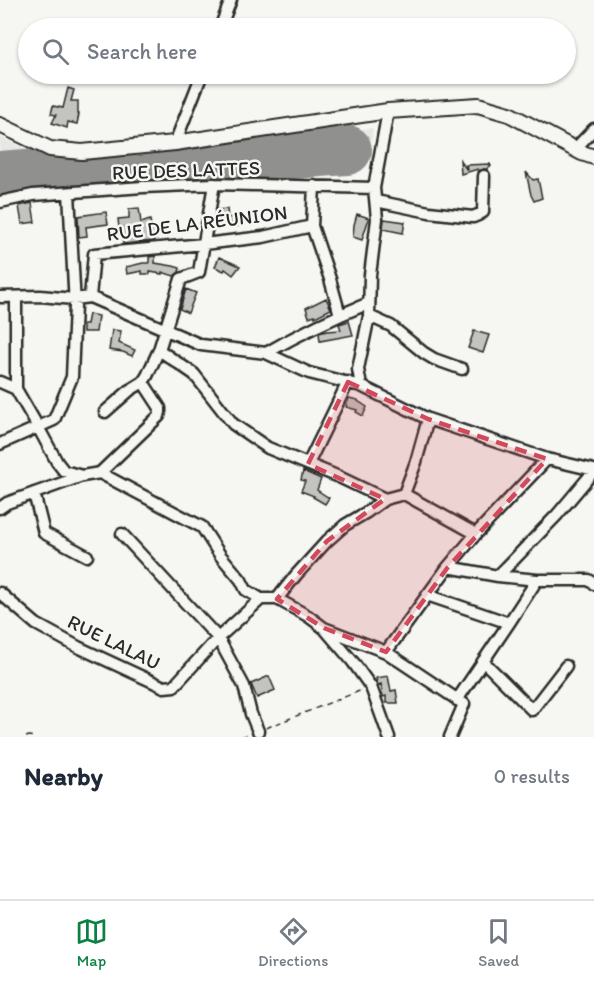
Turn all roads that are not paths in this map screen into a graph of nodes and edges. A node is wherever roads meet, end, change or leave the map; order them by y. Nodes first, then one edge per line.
1 (231, 0) edge
2 (224, 18) edge
3 (198, 84) edge
4 (388, 111) junction
5 (0, 125) edge
6 (594, 129) edge
7 (175, 143) junction
8 (575, 148) junction
9 (594, 157) edge
10 (484, 176) dead end
11 (214, 184) junction
12 (314, 186) junction
13 (374, 188) junction
14 (69, 193) junction
15 (376, 201) junction
16 (0, 202) edge
17 (312, 226) junction
18 (204, 244) junction
19 (0, 297) edge
20 (16, 297) junction
21 (90, 297) junction
22 (74, 299) junction
23 (369, 303) junction
24 (340, 315) junction
25 (369, 316) junction
26 (165, 330) junction
27 (159, 350) junction
28 (266, 353) junction
29 (462, 369) dead end
30 (0, 382) edge
31 (143, 382) junction
32 (348, 382) junction
33 (362, 386) junction
34 (16, 389) junction
35 (105, 412) dead end
36 (428, 419) junction
37 (38, 427) junction
38 (0, 444) edge
39 (547, 459) junction
40 (308, 464) junction
41 (594, 471) edge
42 (100, 473) junction
43 (82, 476) junction
44 (34, 493) junction
45 (404, 494) junction
46 (385, 499) junction
47 (0, 508) edge
48 (122, 534) dead end
49 (476, 534) junction
50 (87, 556) dead end
51 (448, 567) junction
52 (498, 576) junction
53 (592, 578) edge
54 (537, 580) junction
55 (0, 592) edge
56 (427, 595) junction
57 (261, 599) junction
58 (277, 599) junction
59 (509, 623) junction
60 (324, 628) junction
61 (218, 638) junction
62 (386, 652) junction
63 (483, 661) junction
64 (566, 666) dead end
65 (456, 700) junction
66 (258, 731) road end
67 (389, 737) edge
68 (450, 737) edge

1 - 2 street
3 - 7 street
4 - 7 main road
4 - 8 main road
4 - 13 street
5 - 7 main road
6 - 8 street
8 - 9 main road
10 - 15 street
11 - 12 street, RUE DES LATTES
11 - 14 street, RUE DES LATTES
11 - 18 street
12 - 13 street, RUE DES LATTES
12 - 17 street
13 - 15 street
14 - 16 street, RUE DES LATTES
14 - 22 street
15 - 23 street
17 - 18 street, RUE DE LA RÉUNION
17 - 24 street
18 - 21 street, RUE DE LA RÉUNION
18 - 26 street
19 - 20 street
20 - 22 street
20 - 34 street
21 - 22 street
21 - 26 street
22 - 37 street
23 - 24 street
23 - 25 street
24 - 28 street
25 - 29 street
25 - 33 street
26 - 27 street
26 - 28 street
27 - 31 street
27 - 40 street
28 - 32 street
30 - 34 street
31 - 35 street
31 - 42 street
32 - 33 street
32 - 40 street
33 - 36 street
34 - 37 street
36 - 39 street
36 - 45 street
37 - 38 street
37 - 43 street
39 - 41 street
39 - 49 street
40 - 46 street
41 - 52 street
42 - 43 street
42 - 57 street
43 - 44 street
44 - 47 street
44 - 50 street
45 - 46 street
45 - 49 street
46 - 58 street
48 - 61 street
49 - 51 street
51 - 52 street
51 - 56 street
52 - 54 street
53 - 54 street
54 - 59 street
55 - 61 street, RUE LALAU
56 - 59 street
56 - 62 street
57 - 58 street
57 - 61 street, RUE LALAU
58 - 60 street
59 - 63 street
60 - 62 street
60 - 67 street
61 - 66 street
62 - 65 street
63 - 64 street
63 - 65 street
65 - 68 street

